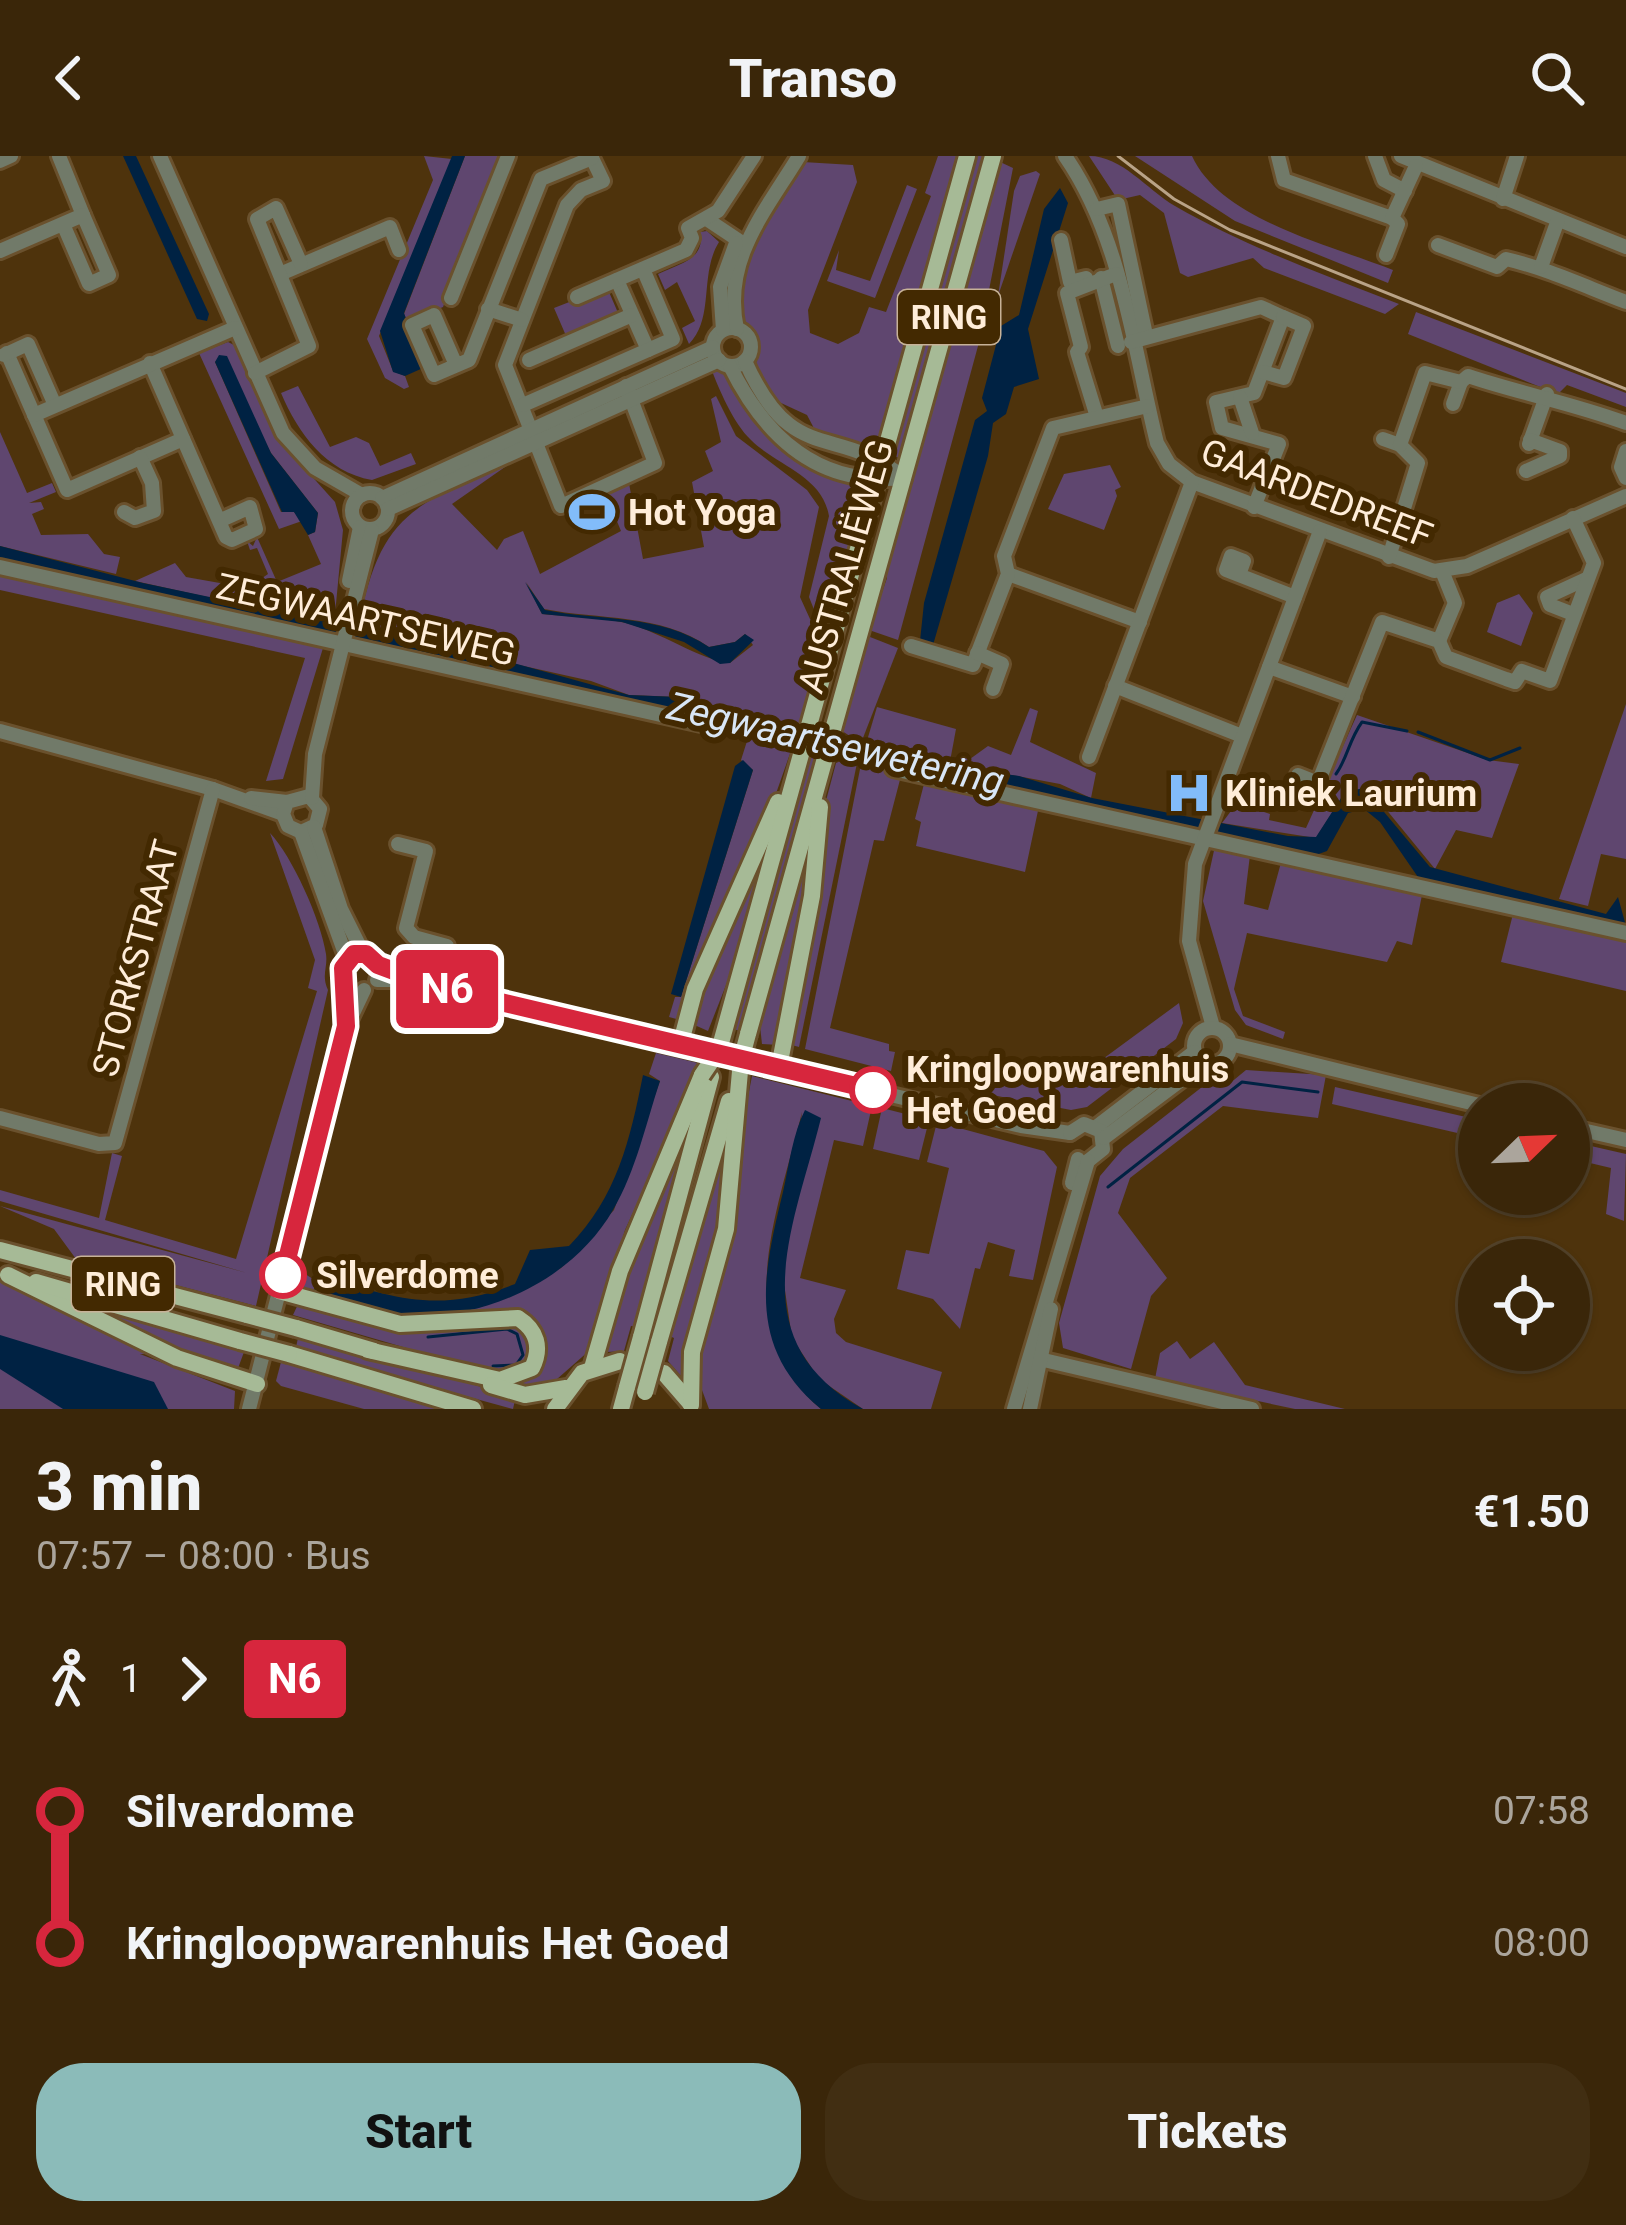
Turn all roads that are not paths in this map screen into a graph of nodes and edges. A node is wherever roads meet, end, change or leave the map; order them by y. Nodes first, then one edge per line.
1 (11, 156) edge
2 (59, 156) edge
3 (160, 156) edge
4 (508, 156) edge
5 (754, 156) edge
6 (799, 156) edge
7 (967, 156) edge
8 (994, 156) edge
9 (1065, 156) edge
10 (1278, 156) edge
11 (1375, 156) edge
12 (1401, 156) edge
13 (1517, 156) edge
14 (592, 157) edge
15 (0, 161) edge
16 (1416, 166) junction
17 (1405, 190) junction
18 (1503, 199) junction
19 (1097, 208) junction
20 (83, 215) junction
21 (1393, 218) junction
22 (708, 220) junction
23 (1558, 220) junction
24 (63, 224) junction
25 (1060, 240) dead end
26 (742, 242) junction
27 (1438, 245) dead end
28 (1626, 247) edge
29 (399, 250) dead end
30 (0, 251) edge
31 (1386, 255) dead end
32 (301, 264) junction
33 (1541, 267) junction
34 (643, 268) junction
35 (280, 274) junction
36 (1104, 277) junction
37 (617, 280) junction
38 (578, 297) dead end
39 (451, 298) dead end
40 (1626, 302) edge
41 (488, 309) junction
42 (632, 315) junction
43 (1282, 317) junction
44 (522, 320) junction
45 (235, 328) junction
46 (730, 330) junction
47 (1146, 335) junction
48 (1124, 344) junction
49 (647, 350) junction
50 (4, 355) edge
51 (727, 358) junction
52 (529, 360) dead end
53 (150, 363) junction
54 (456, 365) dead end
55 (1263, 372) junction
56 (255, 374) junction
57 (1462, 382) junction
58 (628, 392) junction
59 (1547, 394) junction
60 (1240, 397) junction
61 (54, 404) junction
62 (1454, 404) dead end
63 (523, 405) junction
64 (1148, 406) junction
65 (34, 415) junction
66 (1097, 417) junction
67 (1626, 423) edge
68 (1252, 433) junction
69 (532, 434) junction
70 (183, 439) junction
71 (1383, 439) dead end
72 (1400, 445) junction
73 (1626, 451) edge
74 (140, 457) junction
75 (882, 460) junction
76 (1526, 471) dead end
77 (904, 478) junction
78 (1626, 478) edge
79 (877, 481) junction
80 (1192, 482) junction
81 (1626, 496) edge
82 (357, 500) junction
83 (385, 503) junction
84 (1254, 507) junction
85 (124, 512) dead end
86 (1573, 518) junction
87 (219, 520) dead end
88 (366, 528) junction
89 (1320, 531) junction
90 (1389, 556) junction
91 (0, 567) edge
92 (1442, 571) junction
93 (1008, 574) junction
94 (1239, 575) dead end
95 (1586, 579) junction
96 (1295, 597) junction
97 (1573, 614) junction
98 (1140, 622) junction
99 (1439, 641) junction
100 (340, 643) junction
101 (911, 646) dead end
102 (977, 653) junction
103 (1269, 667) junction
104 (1114, 686) junction
105 (993, 689) dead end
106 (1353, 697) junction
107 (719, 728) dead end
108 (0, 731) edge
109 (1242, 736) junction
110 (801, 756) junction
111 (1089, 757) dead end
112 (823, 764) junction
113 (893, 769) dead end
114 (213, 789) junction
115 (1288, 800) dead end
116 (295, 802) junction
117 (307, 830) junction
118 (1205, 835) junction
119 (398, 844) dead end
120 (1626, 933) edge
121 (363, 953) junction
122 (347, 959) junction
123 (378, 973) junction
124 (346, 983) junction
125 (437, 987) junction
126 (364, 990) junction
127 (346, 1026) junction
128 (1207, 1029) junction
129 (681, 1042) junction
130 (1229, 1050) junction
131 (1199, 1058) junction
132 (778, 1067) junction
133 (706, 1076) junction
134 (738, 1084) junction
135 (1458, 1100) edge
136 (0, 1118) edge
137 (1590, 1131) edge
138 (1100, 1132) junction
139 (1069, 1137) junction
140 (1626, 1140) edge
141 (1083, 1160) junction
142 (0, 1250) edge
143 (4, 1273) edge
144 (279, 1291) junction
145 (650, 1339) junction
146 (368, 1349) junction
147 (1037, 1358) junction
148 (620, 1360) dead end
149 (592, 1368) junction
150 (664, 1373) dead end
151 (256, 1384) junction
152 (566, 1388) junction
153 (637, 1396) edge
154 (692, 1407) edge
155 (249, 1409) edge
156 (473, 1409) edge
157 (555, 1409) edge
158 (621, 1409) edge
159 (1014, 1409) edge
160 (1030, 1409) edge
161 (1252, 1409) edge

1 - 15 street
2 - 20 street
3 - 45 street
4 - 39 street
5 - 22 street
6 - 26 street
7 - 75 main road, AUSTRALIËWEG / RING
8 - 77 main road, AUSTRALIËWEG / RING
9 - 19 street, GAARDEDREEF
10 - 21 street
11 - 17 street
12 - 16 street
13 - 18 street
14 - 41 street
14 - 44 street
16 - 17 street
16 - 18 street
17 - 21 street
18 - 23 street
19 - 36 street, GAARDEDREEF
19 - 47 street, GAARDEDREEF
20 - 24 street
20 - 24 street
21 - 31 street
22 - 26 street
22 - 34 street
23 - 28 street
23 - 33 street
24 - 30 street
25 - 36 street
26 - 46 street
27 - 33 street
29 - 32 street
32 - 35 street
32 - 35 street
33 - 40 street
34 - 37 street
34 - 49 street
35 - 56 street
36 - 48 street, GAARDEDREEF
36 - 66 street
37 - 38 street
37 - 42 street
41 - 44 street
41 - 54 street
42 - 49 street
42 - 52 street
43 - 47 street
43 - 55 street
43 - 55 street
44 - 63 street
45 - 53 street
45 - 56 street
46 - 51 street
46 - 51 street
47 - 48 street
48 - 64 street, GAARDEDREEF
49 - 63 street
50 - 61 street
50 - 65 street
51 - 58 street
51 - 75 street
51 - 79 street
53 - 61 street
53 - 70 street
55 - 60 street
56 - 82 street
57 - 59 street
57 - 62 street
57 - 72 street
58 - 69 street
58 - 69 street
59 - 67 street
59 - 76 street
60 - 68 street
60 - 68 street
61 - 65 street
63 - 69 street
64 - 66 street
64 - 80 street, GAARDEDREEF
65 - 74 street
66 - 93 street
68 - 84 street
69 - 83 street
70 - 74 street
70 - 87 street
71 - 72 street
72 - 90 street
73 - 78 street
74 - 85 street
75 - 77 street
75 - 79 main road, AUSTRALIËWEG / RING
77 - 79 street
77 - 112 main road, AUSTRALIËWEG / RING
79 - 110 main road, AUSTRALIËWEG / RING
80 - 84 street, GAARDEDREEF
80 - 98 street
81 - 86 street, GAARDEDREEF
82 - 83 street
82 - 88 street
83 - 88 street
84 - 89 street, GAARDEDREEF
86 - 92 street, GAARDEDREEF
86 - 95 street
88 - 100 street
89 - 90 street, GAARDEDREEF
89 - 96 street
90 - 92 street, GAARDEDREEF
91 - 100 street, ZEGWAARTSEWEG
92 - 99 street
93 - 98 street
93 - 102 street
94 - 96 street
95 - 97 street
95 - 97 street
96 - 103 street
97 - 99 street
98 - 104 street
99 - 106 street
100 - 107 street, ZEGWAARTSEWEG
100 - 116 street
101 - 102 street
102 - 105 street
103 - 106 street
103 - 109 street
104 - 109 street
104 - 111 street
106 - 115 street
108 - 114 street
109 - 118 street
110 - 129 main road
110 - 133 main road, AUSTRALIËWEG / RING, bridge
112 - 132 main road
112 - 134 main road, AUSTRALIËWEG / RING, bridge
113 - 118 street
114 - 116 street
114 - 136 street, STORKSTRAAT
116 - 117 street
116 - 117 street
117 - 121 street
117 - 122 street
118 - 120 street
118 - 128 street
119 - 125 street
121 - 122 street
121 - 123 street
122 - 124 street
123 - 125 street
123 - 126 street
124 - 126 street
124 - 127 street
125 - 129 street
126 - 127 street
127 - 144 street
128 - 130 street
128 - 131 street
129 - 132 street
130 - 131 street
130 - 135 street
131 - 138 street
132 - 139 street
133 - 145 main road, AUSTRALIËWEG
133 - 149 main road, RING
134 - 145 main road, AUSTRALIËWEG
134 - 154 main road
137 - 140 street
138 - 139 street
138 - 141 street
139 - 141 street
141 - 147 street
142 - 146 main road, RING, bridge
143 - 151 main road
143 - 156 main road, RING, bridge
144 - 146 main road
144 - 151 street
145 - 153 main road, AUSTRALIËWEG, bridge
146 - 152 main road, RING
147 - 159 street
147 - 160 street
147 - 161 street
148 - 149 main road
149 - 152 main road
150 - 154 main road
151 - 155 street
152 - 157 main road
153 - 158 main road, AUSTRALIËWEG

